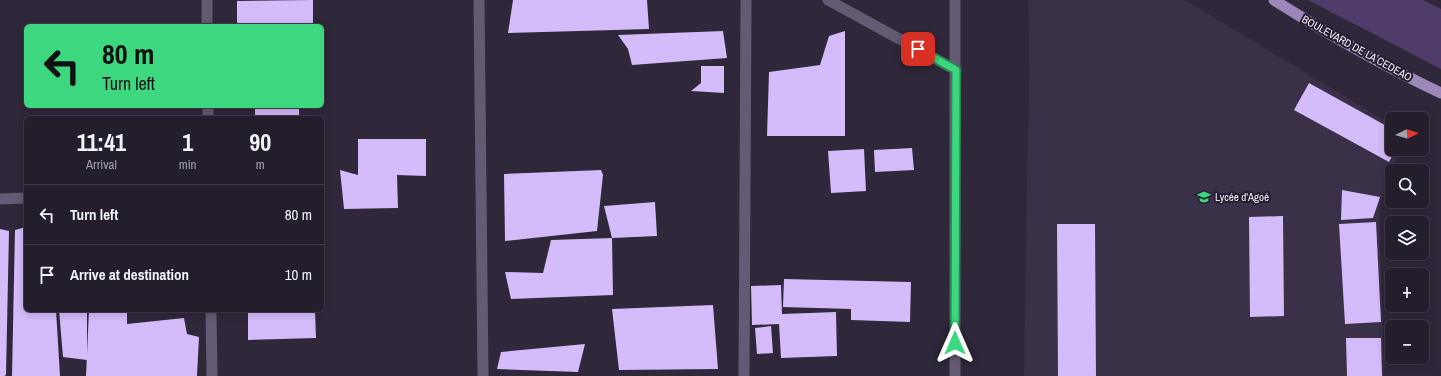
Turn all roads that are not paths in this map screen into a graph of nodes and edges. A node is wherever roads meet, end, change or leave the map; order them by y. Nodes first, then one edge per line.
1 (207, 0) edge
2 (479, 0) edge
3 (746, 0) edge
4 (828, 0) edge
5 (955, 0) edge
6 (1274, 0) edge
7 (207, 24) edge
8 (956, 70) junction
9 (1441, 93) edge
10 (24, 198) edge
11 (0, 199) edge
12 (211, 312) edge
13 (212, 376) edge
14 (483, 376) edge
15 (744, 376) edge
16 (956, 376) edge

1 - 7 street
2 - 14 street
3 - 15 street
4 - 8 street
5 - 8 street
6 - 9 main road, BOULEVARD DE LA CEDEAO
8 - 16 street
10 - 11 street
12 - 13 street

